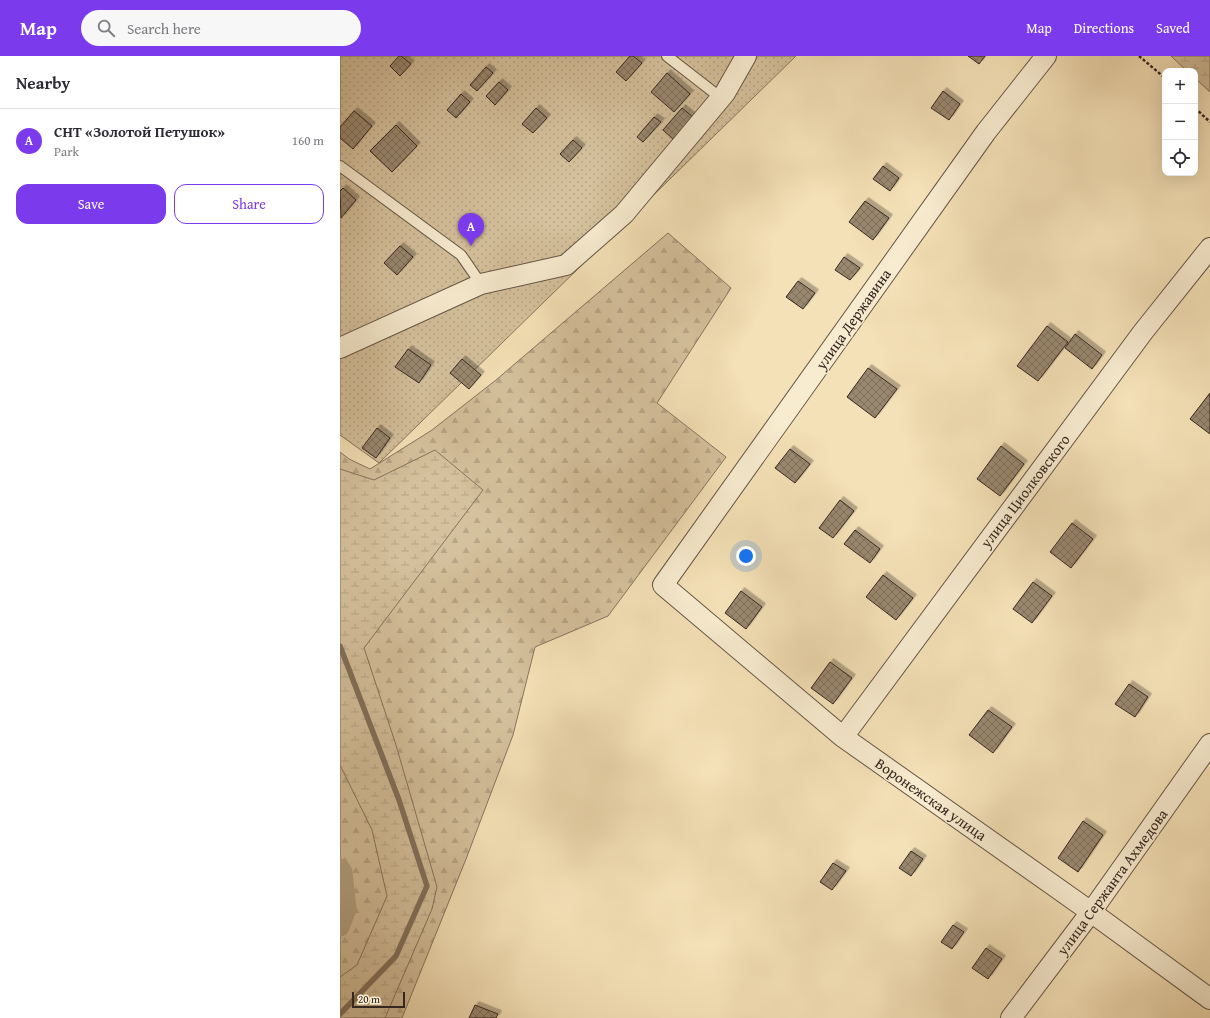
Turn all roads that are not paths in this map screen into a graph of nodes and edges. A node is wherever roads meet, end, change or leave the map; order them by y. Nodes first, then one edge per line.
1 (667, 56) edge
2 (746, 56) edge
3 (1046, 56) edge
4 (721, 98) junction
5 (340, 166) edge
6 (1210, 248) edge
7 (481, 284) junction
8 (340, 348) edge
9 (663, 585) joint
10 (843, 737) junction
11 (1210, 744) edge
12 (1091, 912) junction
13 (1210, 999) edge
14 (1011, 1018) edge

1 - 4 lane
2 - 4 street
3 - 9 street, улица Державина
4 - 7 street
5 - 7 lane
6 - 10 street, улица Циолковского
7 - 8 street
9 - 10 street, Воронежская улица
10 - 12 street, Воронежская улица
11 - 12 street, улица Сержанта Ахмедова
12 - 13 street, Воронежская улица
12 - 14 street, улица Сержанта Ахмедова

